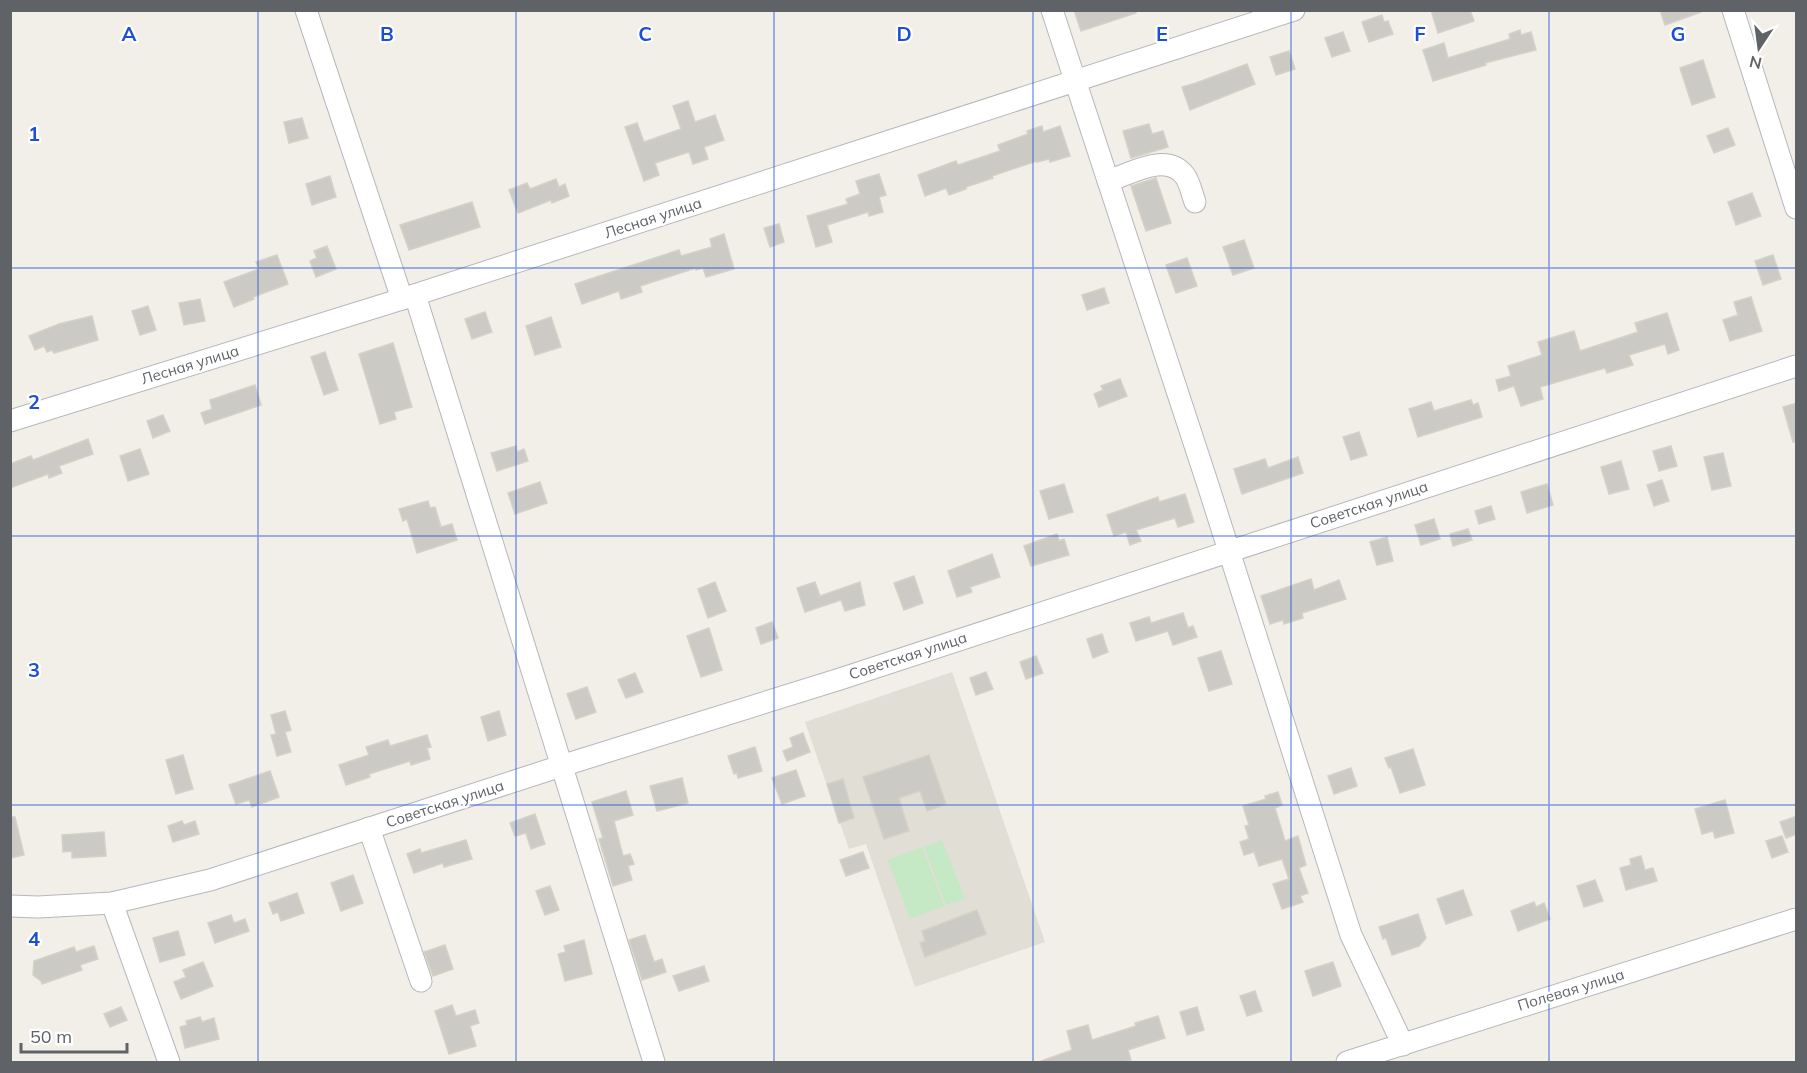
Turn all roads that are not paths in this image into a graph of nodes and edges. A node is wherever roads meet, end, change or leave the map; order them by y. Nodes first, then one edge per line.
1 (306, 10) edge
2 (1052, 10) edge
3 (1294, 10) edge
4 (1733, 10) edge
5 (1075, 82) junction
6 (1108, 181) junction
7 (1195, 202) dead end
8 (1797, 208) edge
9 (409, 297) junction
10 (1797, 366) edge
11 (10, 421) edge
12 (1229, 550) junction
13 (561, 766) junction
14 (369, 828) junction
15 (112, 903) junction
16 (10, 906) edge
17 (1797, 919) edge
18 (421, 981) dead end
19 (1403, 1044) junction
20 (169, 1062) edge
21 (654, 1062) edge
22 (1347, 1062) edge

1 - 9 street
2 - 5 street
3 - 5 street, Лесная улица
4 - 8 street
5 - 6 street
5 - 9 street, Лесная улица
6 - 7 street
6 - 12 street
9 - 11 street, Лесная улица
9 - 13 street
10 - 12 street, Советская улица
12 - 13 street, Советская улица
12 - 19 street
13 - 14 street, Советская улица
13 - 21 street
14 - 15 street, Советская улица
14 - 18 street
15 - 16 street, Советская улица
15 - 20 street
17 - 19 street, Полевая улица
19 - 22 street, Полевая улица

